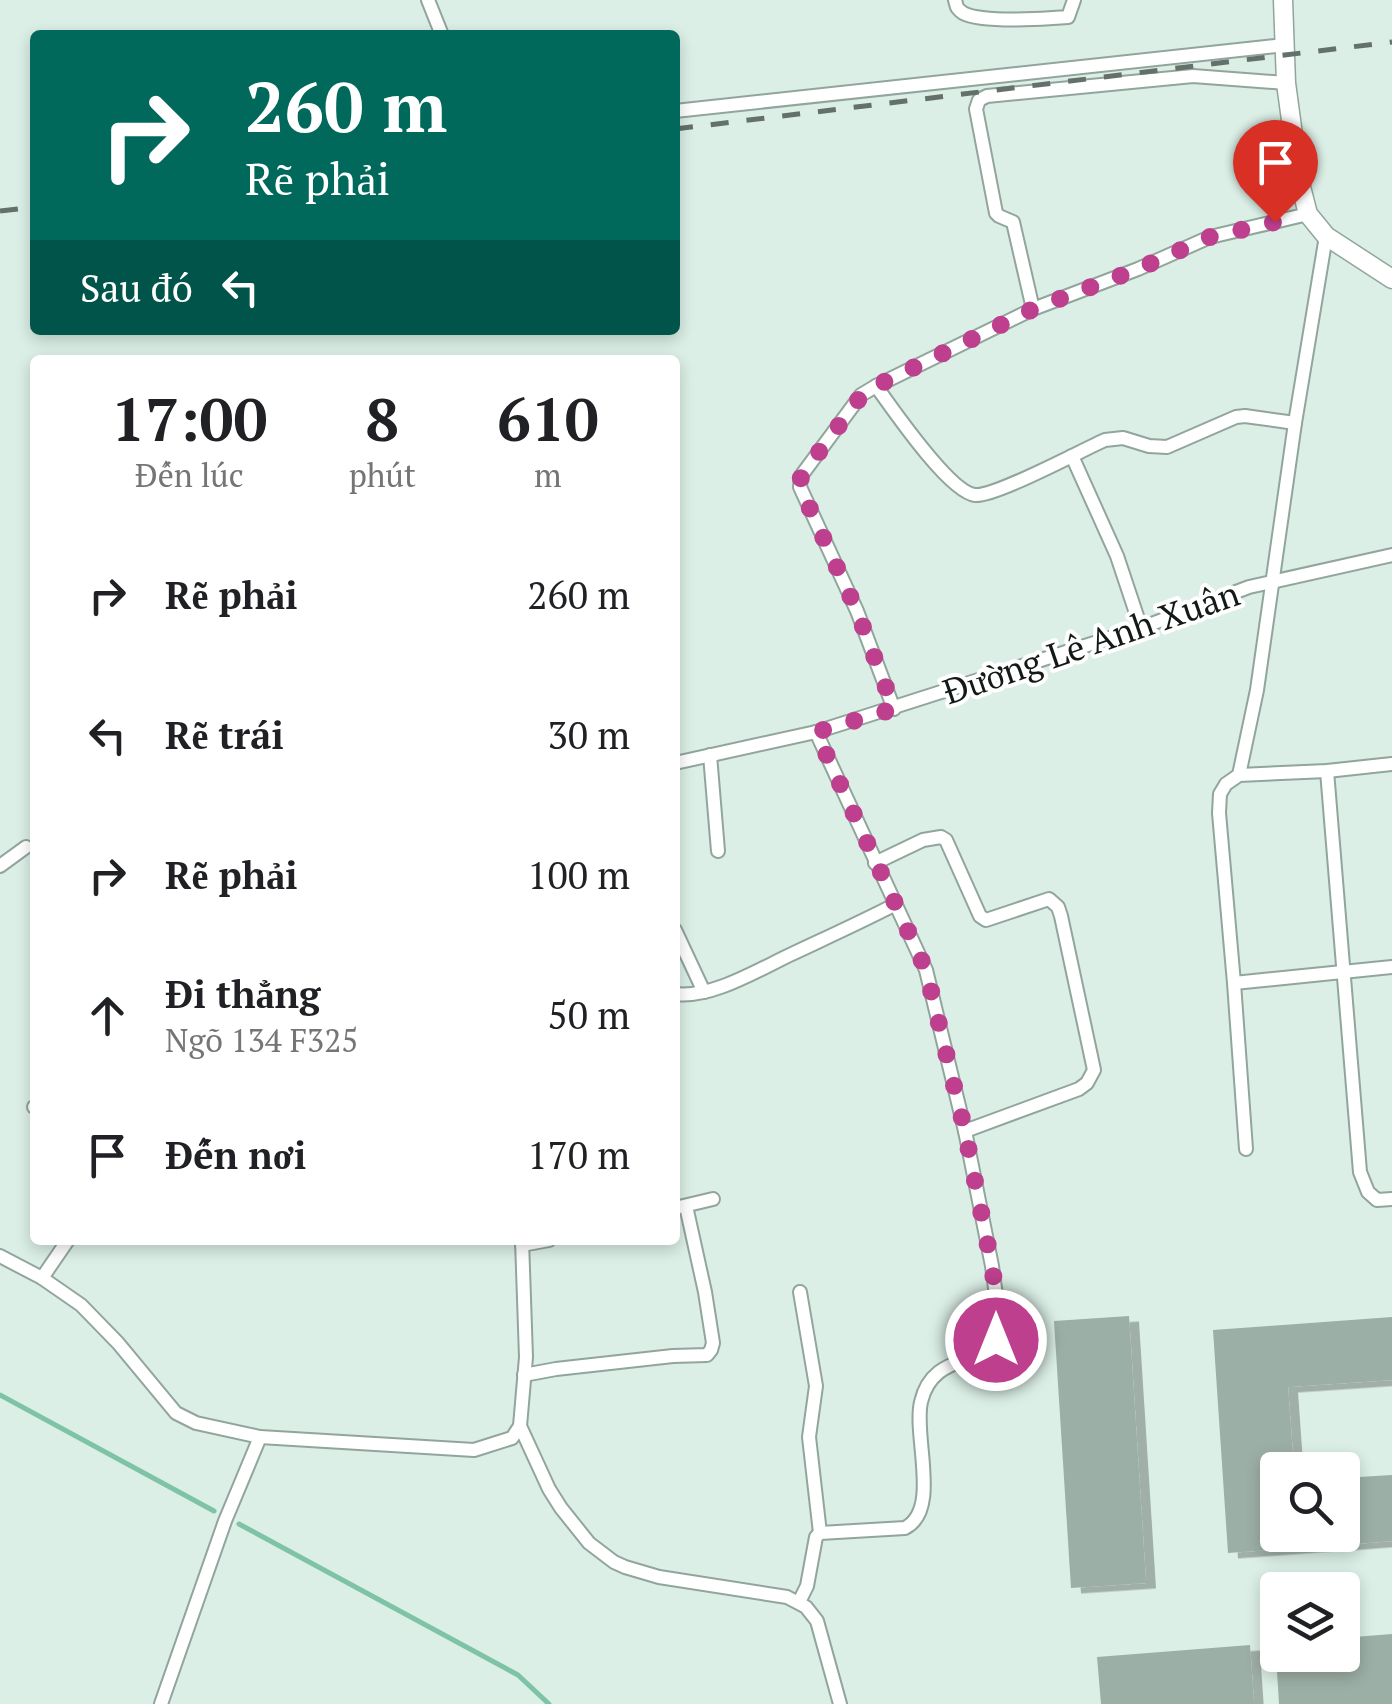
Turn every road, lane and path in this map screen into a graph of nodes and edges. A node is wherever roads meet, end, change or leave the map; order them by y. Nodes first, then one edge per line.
1 (428, 0) edge
2 (955, 0) edge
3 (1074, 0) edge
4 (1283, 0) edge
5 (440, 30) edge
6 (1285, 45) junction
7 (1286, 83) junction
8 (680, 110) edge
9 (1308, 214) junction
10 (1326, 236) junction
11 (1392, 279) edge
12 (1033, 309) junction
13 (876, 386) junction
14 (1295, 423) junction
15 (1072, 456) junction
16 (1392, 554) edge
17 (1272, 581) junction
18 (1142, 628) junction
19 (894, 709) junction
20 (816, 732) junction
21 (710, 755) junction
22 (680, 762) edge
23 (1392, 764) edge
24 (1327, 770) junction
25 (1239, 775) junction
26 (26, 847) dead end
27 (718, 851) dead end
28 (875, 863) junction
29 (0, 866) edge
30 (894, 904) junction
31 (680, 941) edge
32 (1392, 967) edge
33 (1344, 971) junction
34 (1234, 983) junction
35 (704, 992) junction
36 (680, 994) edge
37 (965, 1131) junction
38 (1246, 1148) dead end
39 (714, 1199) dead end
40 (1392, 1199) edge
41 (680, 1207) edge
42 (65, 1245) edge
43 (522, 1245) edge
44 (0, 1256) edge
45 (42, 1278) junction
46 (800, 1292) dead end
47 (524, 1376) junction
48 (520, 1426) junction
49 (260, 1437) junction
50 (820, 1533) junction
51 (799, 1602) junction
52 (160, 1704) edge
53 (840, 1704) edge

1 - 5 street
2 - 3 street
4 - 6 main road
6 - 7 main road
6 - 8 street
7 - 9 main road
7 - 12 street
9 - 10 main road
9 - 12 street
10 - 11 main road
10 - 14 street
12 - 13 street
13 - 15 street
13 - 19 street
14 - 15 street
14 - 17 street
15 - 18 street
16 - 17 street, Đường Lê Anh Xuân
17 - 18 street, Đường Lê Anh Xuân
17 - 25 street
18 - 19 street, Đường Lê Anh Xuân
19 - 20 street, Đường Lê Anh Xuân
20 - 21 street, Đường Lê Anh Xuân
20 - 28 street
21 - 22 street, Đường Lê Anh Xuân
21 - 27 street
23 - 24 street
24 - 25 street
24 - 33 street
25 - 34 street
26 - 29 street
28 - 30 street
28 - 37 street
30 - 35 street
30 - 37 street
31 - 35 street
32 - 33 street
33 - 34 street
33 - 40 street
34 - 38 street
35 - 36 street
37 - 50 street
39 - 41 street
41 - 47 street
42 - 45 street
43 - 47 street
44 - 45 street
45 - 49 street
46 - 50 street
47 - 48 street
48 - 49 street
48 - 51 street
49 - 52 street
50 - 51 street
51 - 53 street

